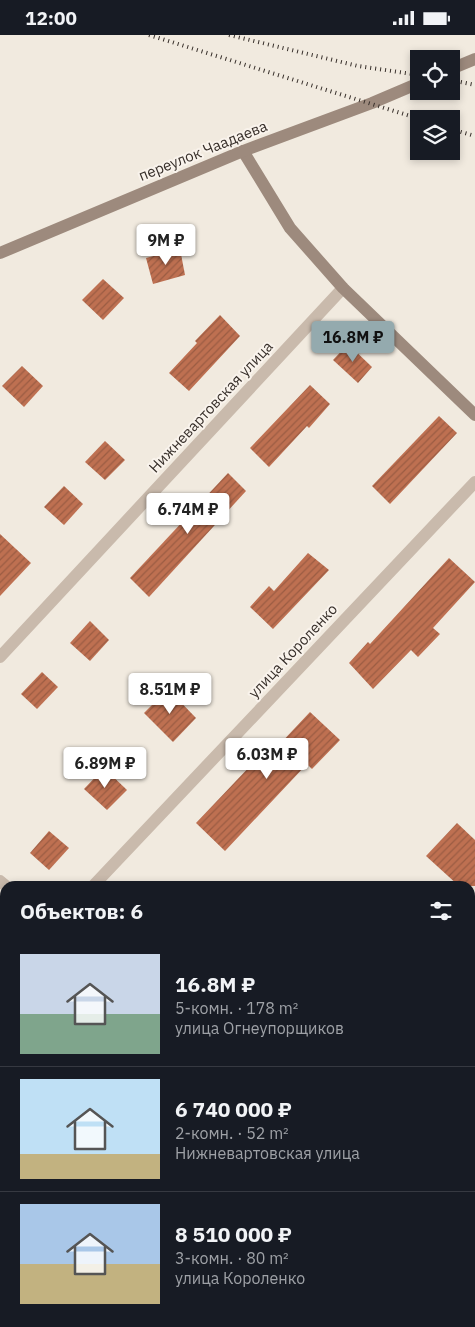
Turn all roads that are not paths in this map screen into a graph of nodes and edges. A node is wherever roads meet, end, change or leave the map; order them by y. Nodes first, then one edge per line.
1 (475, 59) edge
2 (460, 65) edge
3 (410, 87) edge
4 (243, 151) junction
5 (0, 253) edge
6 (343, 288) junction
7 (475, 415) edge
8 (475, 482) edge
9 (0, 657) edge
10 (98, 881) edge

1 - 2 street
3 - 4 street, переулок Чаадаева
4 - 5 street, переулок Чаадаева
4 - 6 street
6 - 7 street
6 - 9 street, Нижневартовская улица
8 - 10 street, улица Короленко

